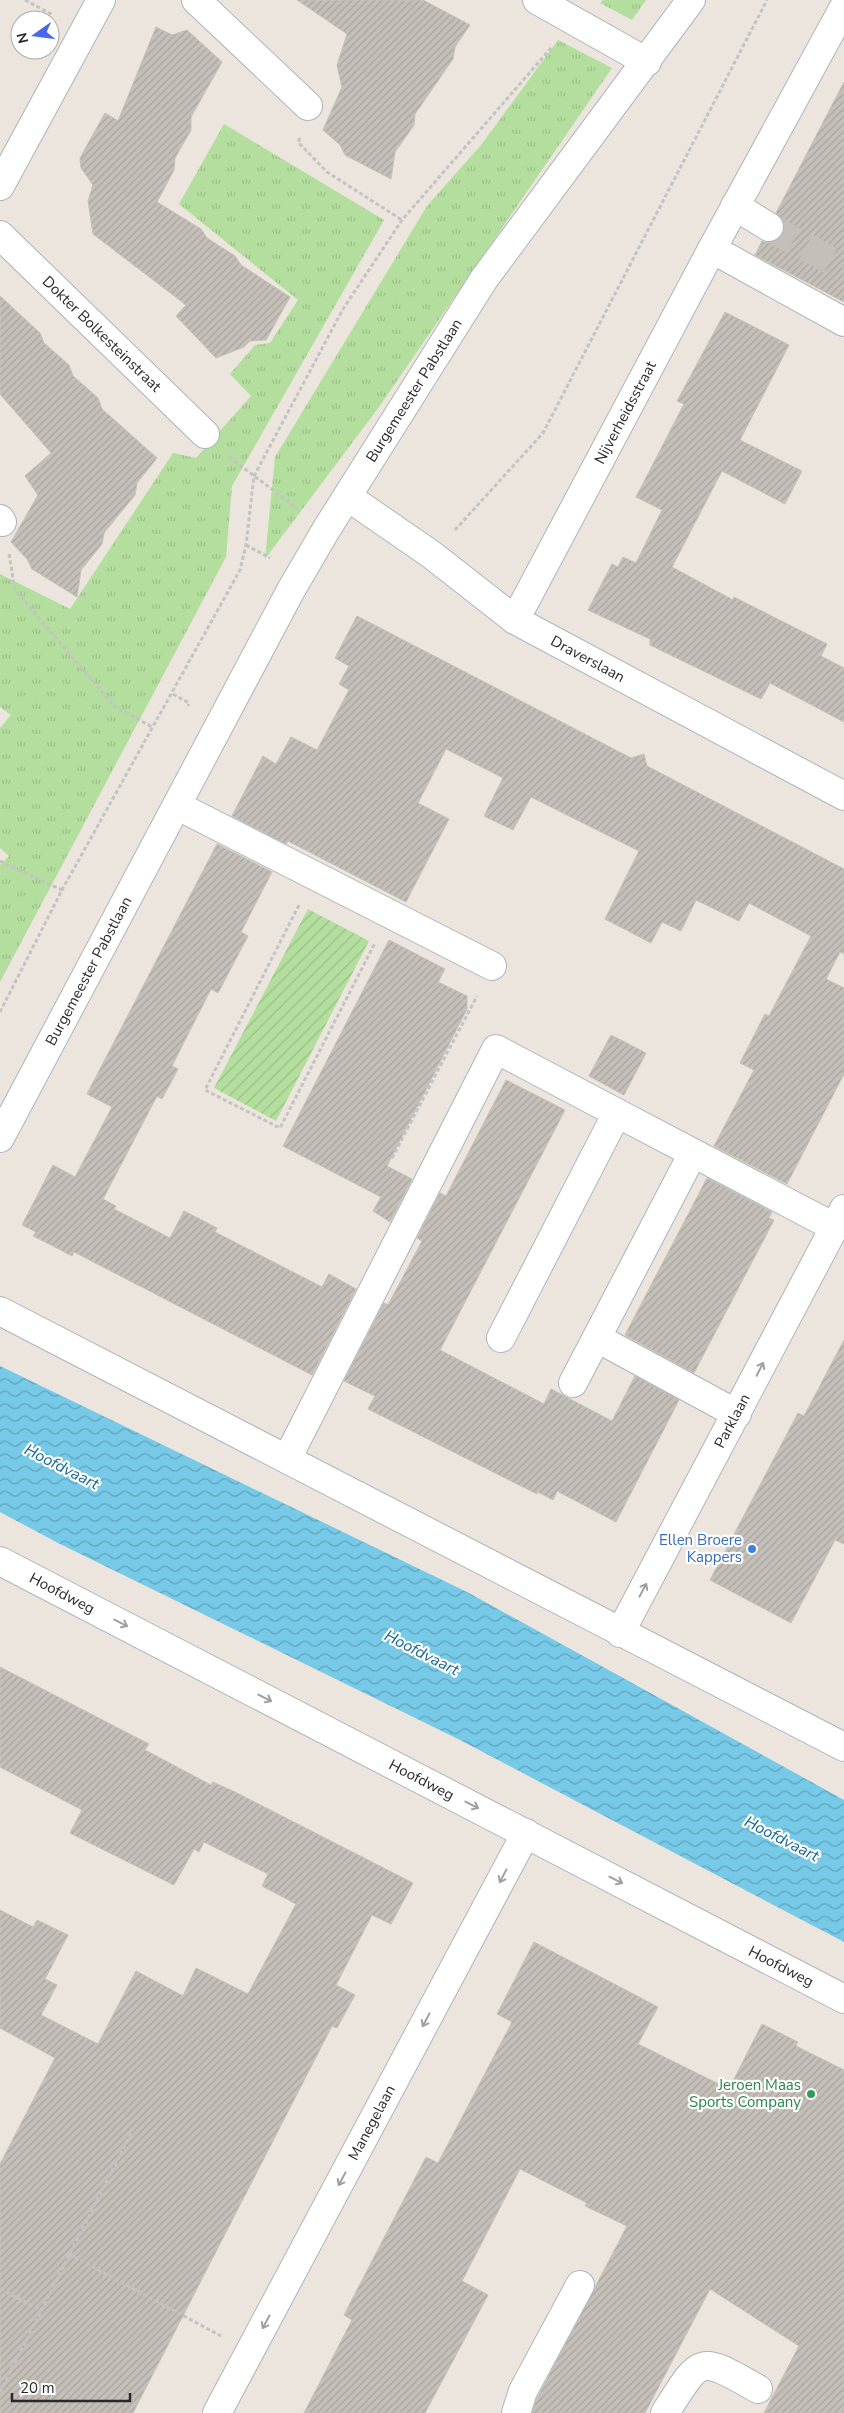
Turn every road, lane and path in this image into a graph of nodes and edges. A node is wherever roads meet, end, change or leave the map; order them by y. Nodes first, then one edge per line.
1 (101, 0) edge
2 (196, 0) edge
3 (536, 0) edge
4 (691, 0) edge
5 (767, 0) edge
6 (844, 7) edge
7 (575, 21) junction
8 (647, 62) junction
9 (308, 106) joint
10 (0, 186) edge
11 (735, 206) junction
12 (402, 220) junction
13 (769, 227) tunnel mouth
14 (0, 235) edge
15 (712, 249) junction
16 (844, 322) edge
17 (205, 434) joint
18 (254, 476) junction
19 (348, 497) junction
20 (1, 520) edge
21 (326, 530) junction
22 (246, 545) junction
23 (432, 554) junction
24 (275, 561) dead end
25 (516, 620) junction
26 (152, 727) junction
27 (844, 796) edge
28 (178, 806) junction
29 (0, 861) edge
30 (314, 875) junction
31 (62, 890) junction
32 (390, 914) junction
33 (492, 966) joint
34 (0, 1012) edge
35 (617, 1113) junction
36 (0, 1138) edge
37 (693, 1153) junction
38 (392, 1158) dead end
39 (839, 1218) edge
40 (0, 1311) edge
41 (501, 1338) dead end
42 (596, 1338) junction
43 (573, 1383) dead end
44 (737, 1414) junction
45 (287, 1459) junction
46 (0, 1561) edge
47 (620, 1633) junction
48 (844, 1747) edge
49 (526, 1833) junction
50 (844, 1999) edge
51 (132, 2129) dead end
52 (69, 2254) junction
53 (580, 2286) dead end
54 (0, 2289) edge
55 (41, 2310) junction
56 (250, 2351) junction
57 (758, 2389) dead end
58 (0, 2392) edge
59 (217, 2413) edge
60 (516, 2413) edge
61 (665, 2413) edge

1 - 10 street
2 - 9 street
3 - 7 street
4 - 8 street, Burgemeester Pabstlaan
5 - 23 path
6 - 11 street, Nijverheidsstraat
7 - 8 street
7 - 12 path
8 - 19 street, Burgemeester Pabstlaan
9 - 12 path
11 - 13 street
11 - 15 street, Nijverheidsstraat
12 - 18 path
14 - 17 street, Dokter Bolkesteinstraat
15 - 16 street
15 - 25 street, Nijverheidsstraat
17 - 18 path
18 - 21 path
18 - 22 path
19 - 21 street, Burgemeester Pabstlaan
19 - 23 street, Draverslaan
20 - 26 path
21 - 28 street, Burgemeester Pabstlaan
22 - 24 path
22 - 26 path
23 - 25 street, Draverslaan
25 - 27 street, Draverslaan
26 - 31 path
28 - 30 street
28 - 36 street, Burgemeester Pabstlaan
29 - 31 path
30 - 32 street
30 - 32 path
31 - 34 path
32 - 33 street
33 - 38 path
35 - 37 street
35 - 41 street
35 - 45 street
37 - 39 street
37 - 42 street
44 -> 39 street, Parklaan
40 - 45 street
42 - 43 street
42 - 44 street
47 -> 44 street, Parklaan
45 - 47 street
46 -> 49 street, Hoofdweg
47 - 48 street
49 -> 50 street, Hoofdweg
49 -> 56 street, Manegelaan
51 - 52 path
52 - 55 path
52 - 56 path
53 - 60 street
54 - 55 path
55 - 58 path
56 - 59 street, Manegelaan
57 - 61 street

